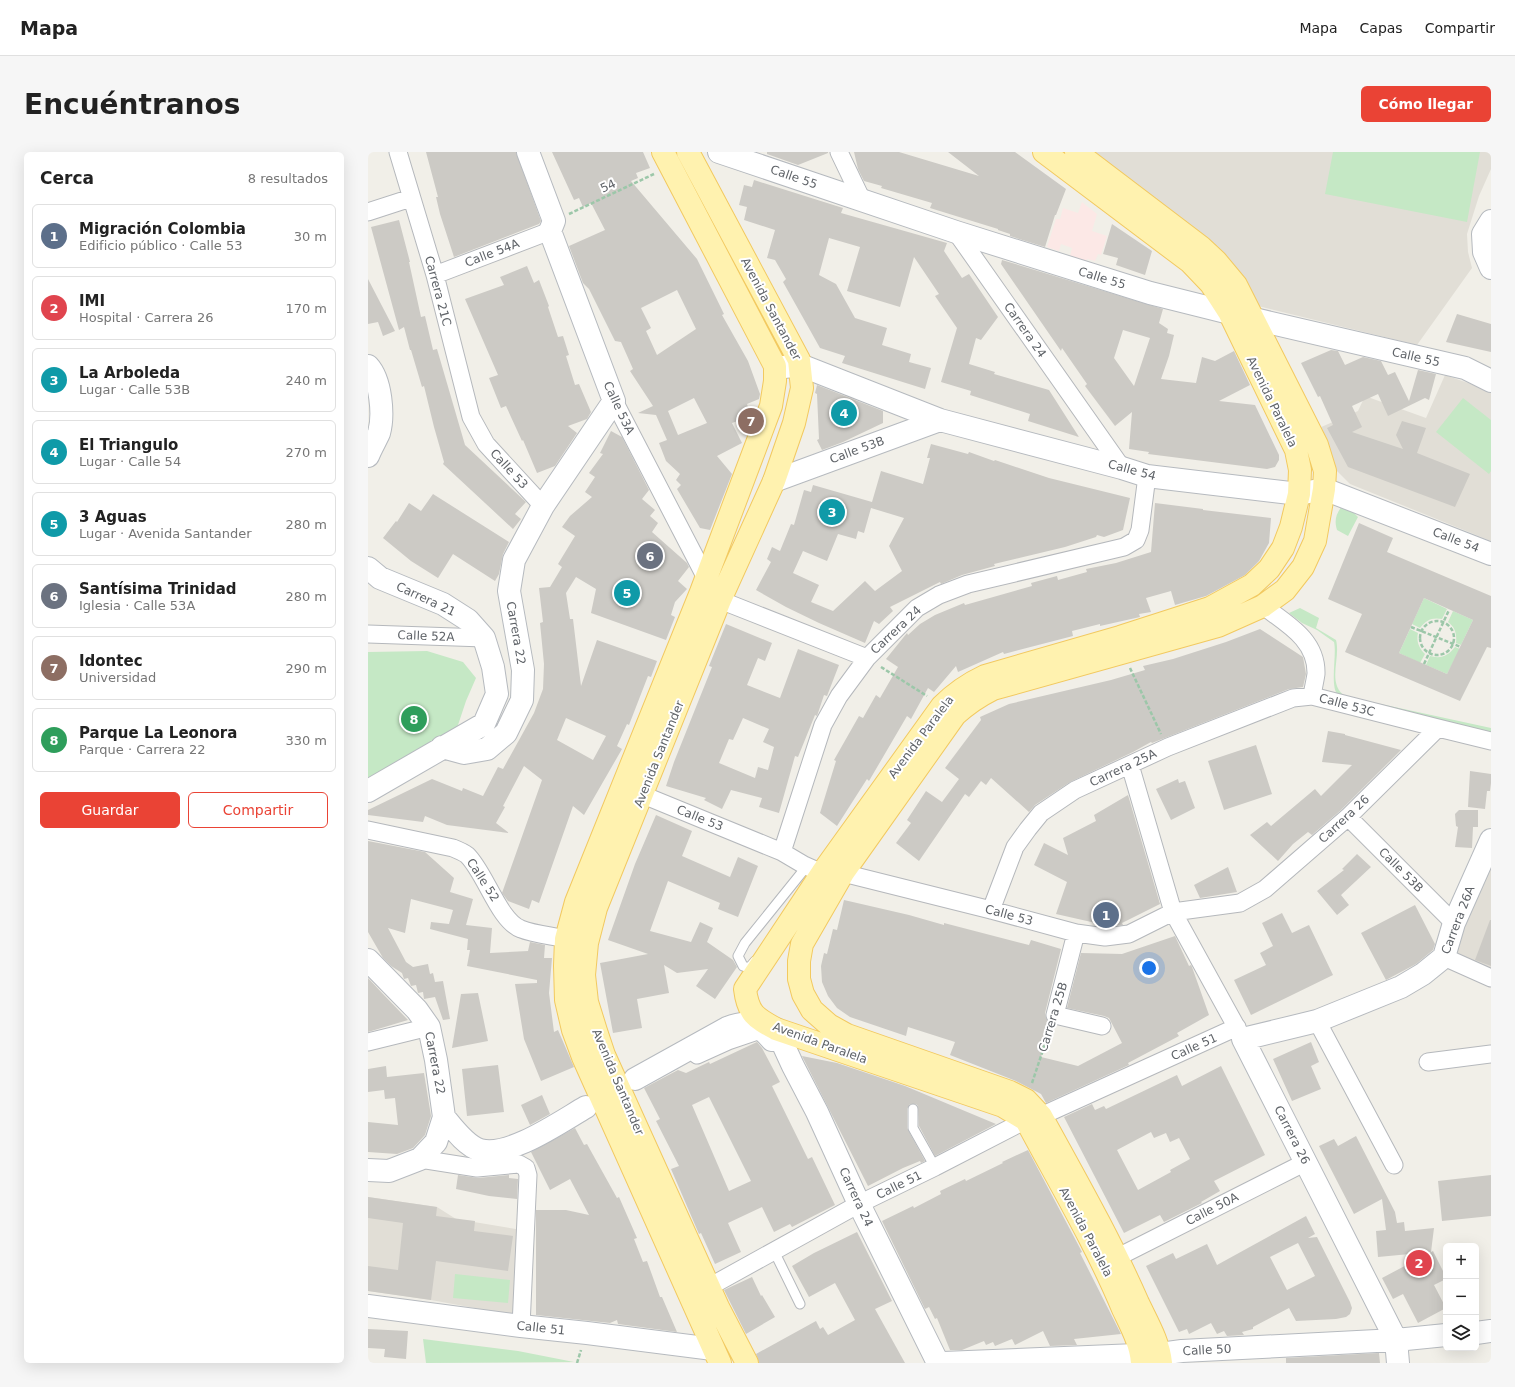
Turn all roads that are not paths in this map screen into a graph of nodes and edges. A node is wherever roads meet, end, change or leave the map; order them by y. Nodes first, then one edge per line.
1 (398, 152) edge
2 (528, 152) edge
3 (688, 152) edge
4 (718, 152) edge
5 (839, 152) edge
6 (1044, 152) edge
7 (1076, 152) edge
8 (667, 159) edge
9 (411, 198) junction
10 (862, 200) junction
11 (368, 212) edge
12 (1491, 221) edge
13 (552, 226) junction
14 (956, 232) junction
15 (1491, 268) edge
16 (435, 275) junction
17 (1229, 312) junction
18 (1254, 319) junction
19 (800, 364) junction
20 (368, 366) edge
21 (776, 368) junction
22 (1491, 381) edge
23 (614, 401) junction
24 (940, 420) junction
25 (477, 430) joint
26 (368, 456) edge
27 (1122, 468) junction
28 (1147, 476) junction
29 (774, 481) junction
30 (1324, 489) junction
31 (1299, 494) junction
32 (543, 506) junction
33 (1491, 554) edge
34 (368, 568) edge
35 (706, 578) junction
36 (720, 600) junction
37 (1264, 606) junction
38 (368, 634) edge
39 (484, 638) junction
40 (867, 658) junction
41 (1312, 696) junction
42 (1438, 728) junction
43 (1491, 741) edge
44 (442, 748) junction
45 (1130, 765) junction
46 (368, 791) edge
47 (643, 795) junction
48 (1348, 817) junction
49 (368, 830) edge
50 (1491, 840) edge
51 (782, 852) junction
52 (824, 871) junction
53 (800, 906) junction
54 (991, 910) junction
55 (1173, 912) junction
56 (1454, 923) junction
57 (1076, 933) junction
58 (566, 939) junction
59 (1444, 957) junction
60 (368, 960) edge
61 (1491, 978) edge
62 (799, 979) junction
63 (751, 981) junction
64 (1317, 1021) junction
65 (1102, 1026) dead end
66 (429, 1027) junction
67 (727, 1028) junction
68 (770, 1029) junction
69 (1240, 1033) junction
70 (368, 1042) edge
71 (1491, 1054) edge
72 (1428, 1062) dead end
73 (629, 1086) junction
74 (586, 1107) dead end
75 (913, 1109) dead end
76 (1031, 1112) junction
77 (444, 1117) junction
78 (461, 1137) junction
79 (436, 1142) junction
80 (420, 1159) junction
81 (1306, 1162) junction
82 (1394, 1165) dead end
83 (935, 1167) junction
84 (368, 1170) edge
85 (859, 1204) junction
86 (774, 1251) junction
87 (1118, 1257) junction
88 (709, 1287) junction
89 (800, 1304) dead end
90 (368, 1306) edge
91 (718, 1307) junction
92 (521, 1326) junction
93 (1491, 1331) edge
94 (1479, 1332) edge
95 (1443, 1335) edge
96 (1396, 1340) junction
97 (716, 1356) edge
98 (1151, 1358) edge
99 (746, 1363) edge
100 (938, 1363) edge
101 (943, 1363) edge
102 (1398, 1363) edge

1 - 9 street, Carrera 21C
2 - 13 street
3 - 19 main road, Avenida Santander
4 - 10 street, Calle 55
5 - 10 street
6 - 17 main road, Avenida Paralela
7 - 18 main road, Avenida Paralela
8 - 21 main road, Avenida Santander
9 - 11 street
9 - 16 street, Carrera 21C
10 - 14 street, Calle 55
12 - 15 street
13 - 16 street, Calle 54A
13 - 23 street, Calle 53A
14 - 17 street, Calle 55
14 - 27 street, Carrera 24
16 - 25 street, Carrera 21C
17 - 18 street, Calle 55
17 - 31 main road, Avenida Paralela
18 - 22 street, Calle 55
18 - 30 main road, Avenida Paralela
19 - 21 street
19 - 24 street, Calle 54
19 - 29 main road, Avenida Santander
20 - 26 street
21 - 35 main road, Avenida Santander
23 - 32 street, Carrera 22
23 - 35 street, Calle 53A
24 - 27 street, Calle 54
24 - 29 street, Calle 53B
25 - 32 street, Calle 53
27 - 28 street, Calle 54
28 - 31 street, Calle 54
28 - 40 street, Carrera 24
29 - 36 main road, Avenida Santander
30 - 31 street, Calle 54
30 - 33 street, Calle 54
30 - 37 main road, Avenida Paralela
31 - 52 main road, Avenida Paralela
32 - 44 street, Carrera 22
34 - 39 street, Carrera 21
35 - 58 main road, Avenida Santander
36 - 40 street
36 - 47 main road, Avenida Santander
37 - 41 street, Calle 53C
37 - 52 main road, Avenida Paralela
38 - 39 street, Calle 52A
39 - 44 street, Carrera 21
40 - 51 street, Carrera 24
41 - 42 street, Calle 53C
41 - 45 street, Carrera 25A
42 - 43 street, Calle 53C
42 - 48 street, Carrera 26
44 - 46 street
45 - 54 street, Carrera 25A
45 - 55 street, Carrera 26
47 - 51 street, Calle 53
47 - 73 main road, Avenida Santander
48 - 55 street, Carrera 26
48 - 56 street, Calle 53B
49 - 58 street, Calle 52
50 - 56 street, Carrera 26A
51 - 52 street, Calle 53
52 - 53 main road, Avenida Paralela
52 - 53 lane
52 - 54 street, Calle 53
52 - 62 main road, Avenida Paralela
53 - 63 main road, Avenida Paralela
54 - 57 street, Calle 53
55 - 57 street, Calle 53
55 - 69 street, Carrera 26
56 - 59 street, Carrera 26A
57 - 65 street, Carrera 25B
58 - 97 main road, Avenida Santander
59 - 61 street
59 - 64 street, Carrera 26A
60 - 66 street, Carrera 22
62 - 63 main road
62 - 76 main road, Avenida Paralela
63 - 67 street
63 - 68 main road, Avenida Paralela
64 - 69 street, Carrera 26A
64 - 82 street
66 - 70 street
66 - 77 street, Carrera 22
67 - 68 street
67 - 73 street
68 - 73 street
68 - 76 main road, Avenida Paralela
68 - 85 street, Carrera 24
69 - 76 street, Calle 51
69 - 81 street, Carrera 26
71 - 72 street
73 - 88 main road, Avenida Santander
74 - 78 street
75 - 83 lane
76 - 83 street, Calle 51
76 - 87 main road, Avenida Paralela
76 - 98 main road, Avenida Paralela
77 - 78 street
77 - 79 street
78 - 79 street
79 - 80 street
80 - 84 street
80 - 92 street
81 - 87 street, Calle 50A
81 - 96 street, Carrera 26
83 - 85 street, Calle 51
85 - 86 street, Calle 51
85 - 100 street, Carrera 24
86 - 88 street, Calle 51
86 - 89 lane
87 - 98 main road, Avenida Paralela
88 - 91 main road, Avenida Santander
90 - 92 street, Calle 51
91 - 97 main road
91 - 99 main road, Avenida Santander
92 - 97 street, Calle 51
93 - 94 street
95 - 96 street, Calle 50
96 - 98 street, Calle 50
96 - 102 street, Carrera 26
97 - 99 main road
98 - 101 street, Calle 50

